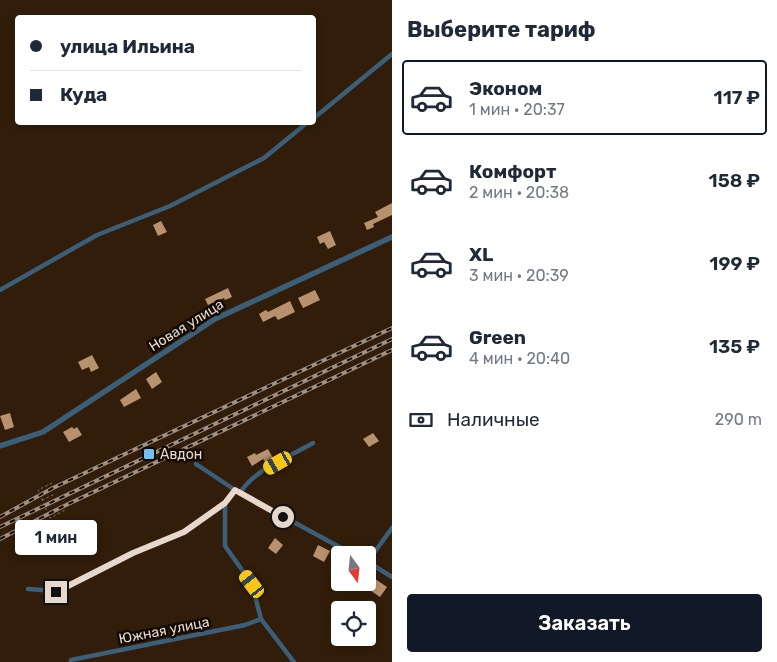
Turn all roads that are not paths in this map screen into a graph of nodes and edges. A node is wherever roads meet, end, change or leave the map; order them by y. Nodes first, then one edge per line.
1 (392, 54) edge
2 (316, 116) edge
3 (304, 125) edge
4 (392, 237) edge
5 (0, 290) edge
6 (313, 443) dead end
7 (0, 446) edge
8 (196, 464) dead end
9 (235, 490) junction
10 (240, 493) junction
11 (225, 503) junction
12 (392, 528) edge
13 (337, 546) edge
14 (376, 550) edge
15 (376, 566) edge
16 (392, 577) edge
17 (28, 589) dead end
18 (262, 619) junction
19 (71, 661) edge
20 (294, 662) edge

1 - 2 street
3 - 5 street
4 - 7 street, Новая улица
6 - 10 street
8 - 9 street
9 - 10 street
9 - 11 street
10 - 13 street
11 - 17 street
11 - 18 street
12 - 14 street
15 - 16 street
18 - 19 street, Южная улица
18 - 20 street

